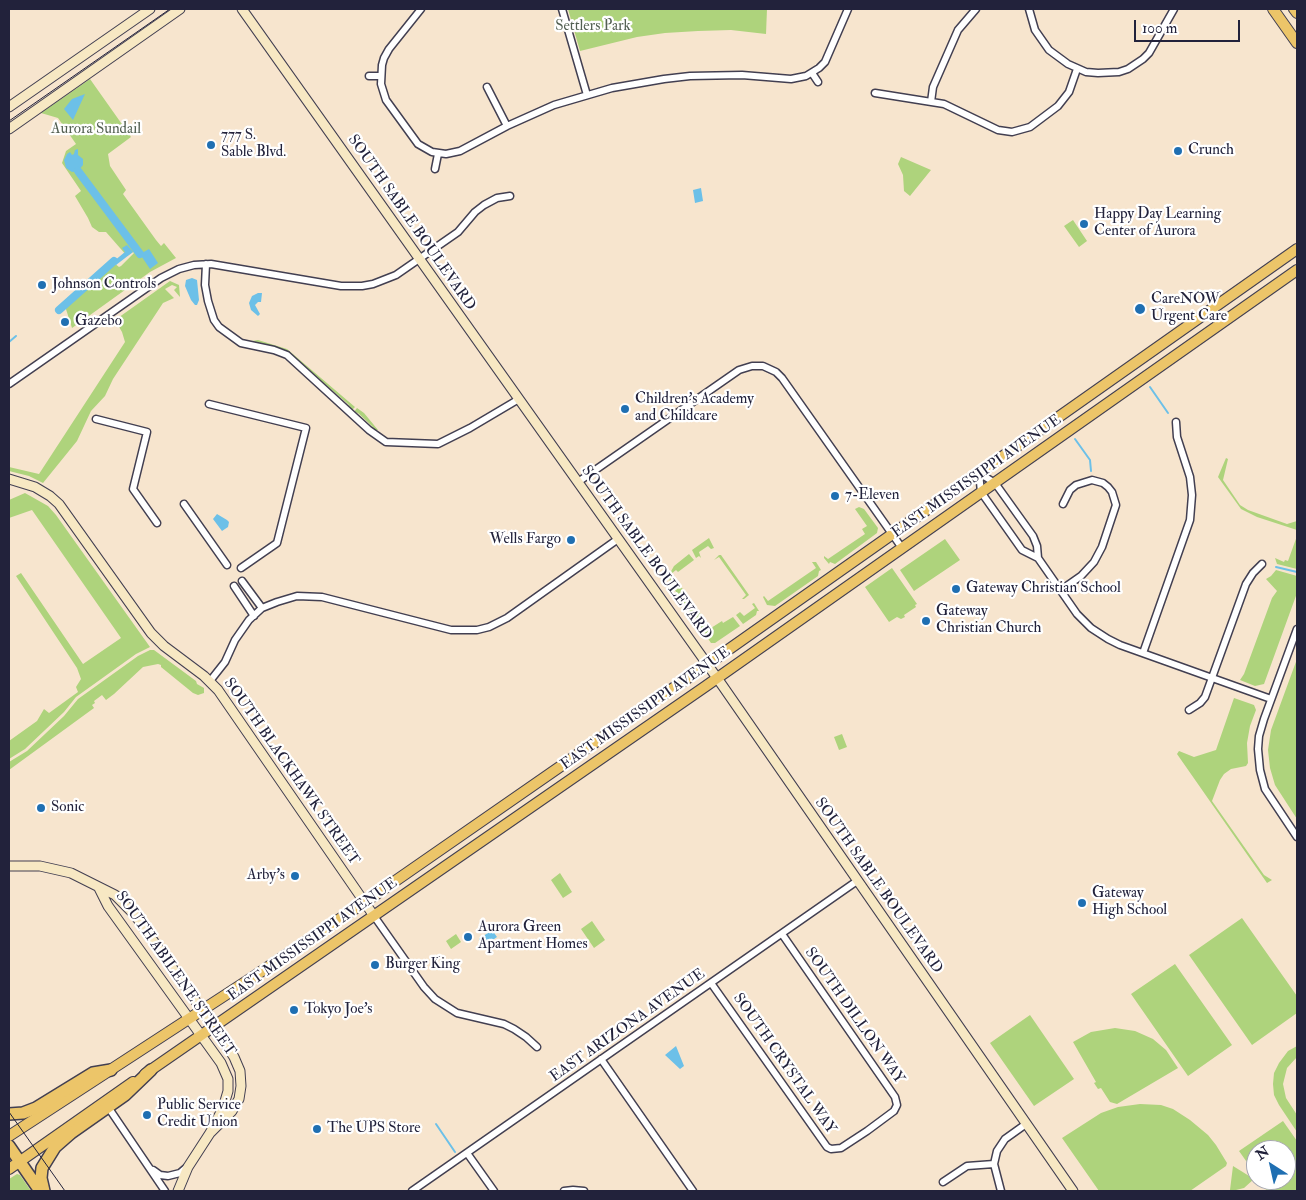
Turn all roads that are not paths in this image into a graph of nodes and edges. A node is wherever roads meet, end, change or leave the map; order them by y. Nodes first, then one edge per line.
1 (150, 9) edge
2 (180, 9) edge
3 (242, 9) edge
4 (421, 9) edge
5 (562, 9) edge
6 (848, 9) edge
7 (976, 9) edge
8 (1028, 9) edge
9 (1174, 9) edge
10 (1273, 9) edge
11 (1294, 9) edge
12 (1297, 13) edge
13 (1296, 40) edge
14 (1077, 69) junction
15 (812, 73) junction
16 (369, 76) dead end
17 (381, 76) junction
18 (818, 82) dead end
19 (487, 86) dead end
20 (876, 93) dead end
21 (587, 94) junction
22 (931, 102) junction
23 (9, 107) edge
24 (507, 126) junction
25 (9, 129) edge
26 (438, 154) junction
27 (435, 169) dead end
28 (510, 196) dead end
29 (1297, 249) edge
30 (420, 259) junction
31 (206, 264) junction
32 (1297, 270) edge
33 (9, 384) edge
34 (519, 398) junction
35 (209, 404) dead end
36 (96, 419) dead end
37 (1176, 422) dead end
38 (980, 472) junction
39 (9, 479) edge
40 (578, 482) junction
41 (995, 483) junction
42 (981, 492) junction
43 (184, 504) dead end
44 (1063, 504) dead end
45 (157, 523) dead end
46 (892, 534) junction
47 (618, 539) junction
48 (902, 548) junction
49 (1038, 558) junction
50 (1262, 564) dead end
51 (227, 565) dead end
52 (241, 568) dead end
53 (242, 581) dead end
54 (234, 586) dead end
55 (1061, 590) junction
56 (262, 608) junction
57 (254, 616) junction
58 (1297, 629) edge
59 (1143, 653) junction
60 (708, 664) junction
61 (718, 678) junction
62 (1212, 678) junction
63 (210, 681) junction
64 (1271, 699) junction
65 (1189, 710) dead end
66 (1297, 837) edge
67 (9, 866) edge
68 (858, 881) junction
69 (99, 888) junction
70 (365, 902) junction
71 (374, 916) junction
72 (782, 934) junction
73 (711, 983) junction
74 (202, 1010) junction
75 (189, 1018) junction
76 (214, 1027) junction
77 (201, 1035) junction
78 (537, 1047) dead end
79 (601, 1059) junction
80 (110, 1070) junction
81 (151, 1070) junction
82 (108, 1107) junction
83 (9, 1114) edge
84 (1026, 1124) junction
85 (867, 1131) joint
86 (210, 1133) junction
87 (9, 1136) edge
88 (9, 1146) edge
89 (467, 1153) junction
90 (20, 1162) junction
91 (994, 1164) junction
92 (150, 1167) junction
93 (188, 1167) junction
94 (9, 1169) edge
95 (943, 1182) dead end
96 (40, 1191) edge
97 (44, 1191) edge
98 (165, 1191) edge
99 (178, 1191) edge
100 (412, 1191) edge
101 (494, 1191) edge
102 (564, 1191) edge
103 (584, 1191) edge
104 (693, 1191) edge
105 (1001, 1191) edge
106 (1074, 1191) edge

1 - 23 street
2 - 25 street
3 - 30 street, SOUTH SABLE BOULEVARD
4 - 17 street
5 - 21 street
6 - 15 street
7 - 22 street
8 - 14 street
9 - 14 street
10 - 13 main road
11 - 12 main road
14 - 22 street
15 - 18 street
15 - 21 street
16 - 17 street
17 - 26 street
19 - 24 street
20 - 22 street
21 - 24 street
24 - 26 street
26 - 27 street
28 - 30 street
29 - 38 main road, EAST MISSISSIPPI AVENUE
30 - 31 street
30 - 34 street, SOUTH SABLE BOULEVARD
31 - 33 street
31 - 34 street
32 - 41 main road, EAST MISSISSIPPI AVENUE
34 - 40 street, SOUTH SABLE BOULEVARD
35 - 52 street
36 - 45 street
37 - 59 street
38 - 41 street
38 - 42 street
38 - 46 main road, EAST MISSISSIPPI AVENUE
39 - 63 street, SOUTH BLACKHAWK STREET
40 - 46 street
40 - 47 street, SOUTH SABLE BOULEVARD
41 - 42 main road, EAST MISSISSIPPI AVENUE
41 - 49 street
42 - 48 main road, EAST MISSISSIPPI AVENUE
42 - 49 street
43 - 51 street
44 - 55 street
46 - 48 street
46 - 60 main road, EAST MISSISSIPPI AVENUE
47 - 56 street
47 - 60 street, SOUTH SABLE BOULEVARD
48 - 61 main road, EAST MISSISSIPPI AVENUE
49 - 55 street
50 - 62 street
53 - 56 street
54 - 57 street
55 - 59 street
56 - 57 street
57 - 63 street
58 - 64 street
59 - 62 street
60 - 61 street, SOUTH SABLE BOULEVARD
60 - 70 main road, EAST MISSISSIPPI AVENUE
61 - 68 street, SOUTH SABLE BOULEVARD
61 - 71 main road, EAST MISSISSIPPI AVENUE
62 - 64 street
62 - 65 street
63 - 70 street, SOUTH BLACKHAWK STREET
64 - 66 street
67 - 69 street, SOUTH ABILENE STREET
68 - 72 street, EAST ARIZONA AVENUE
68 - 84 street, SOUTH SABLE BOULEVARD
69 - 74 street, SOUTH ABILENE STREET
69 - 75 street, SOUTH ABILENE STREET
70 - 71 street, SOUTH BLACKHAWK STREET
70 - 74 main road, EAST MISSISSIPPI AVENUE
71 - 76 main road, EAST MISSISSIPPI AVENUE
71 - 78 street, SOUTH BLACKHAWK STREET
72 - 73 street, EAST ARIZONA AVENUE
72 - 85 street, SOUTH DILLON WAY
73 - 79 street, EAST ARIZONA AVENUE
73 - 85 street, SOUTH CRYSTAL WAY
74 - 75 main road, EAST MISSISSIPPI AVENUE
74 - 76 street, SOUTH ABILENE STREET
75 - 77 street, SOUTH ABILENE STREET
75 - 80 main road, EAST MISSISSIPPI AVENUE
76 - 77 main road, EAST MISSISSIPPI AVENUE
76 - 86 street, SOUTH ABILENE STREET
77 - 81 main road, EAST MISSISSIPPI AVENUE
77 - 86 street, SOUTH ABILENE STREET
79 - 89 street, EAST ARIZONA AVENUE
79 - 104 street
80 - 83 highway
80 - 87 main road, EAST MISSISSIPPI AVENUE
81 - 82 highway
81 - 90 main road, EAST MISSISSIPPI AVENUE
82 - 92 street
82 - 97 highway
84 - 91 street
84 - 106 street, SOUTH SABLE BOULEVARD
86 - 93 street, SOUTH ABILENE STREET
88 - 90 highway
89 - 100 street, EAST ARIZONA AVENUE
89 - 101 street
90 - 94 main road, EAST MISSISSIPPI AVENUE
90 - 96 highway
91 - 95 street
91 - 105 street
92 - 93 street
92 - 98 street
93 - 99 street, SOUTH ABILENE STREET
102 - 103 street

